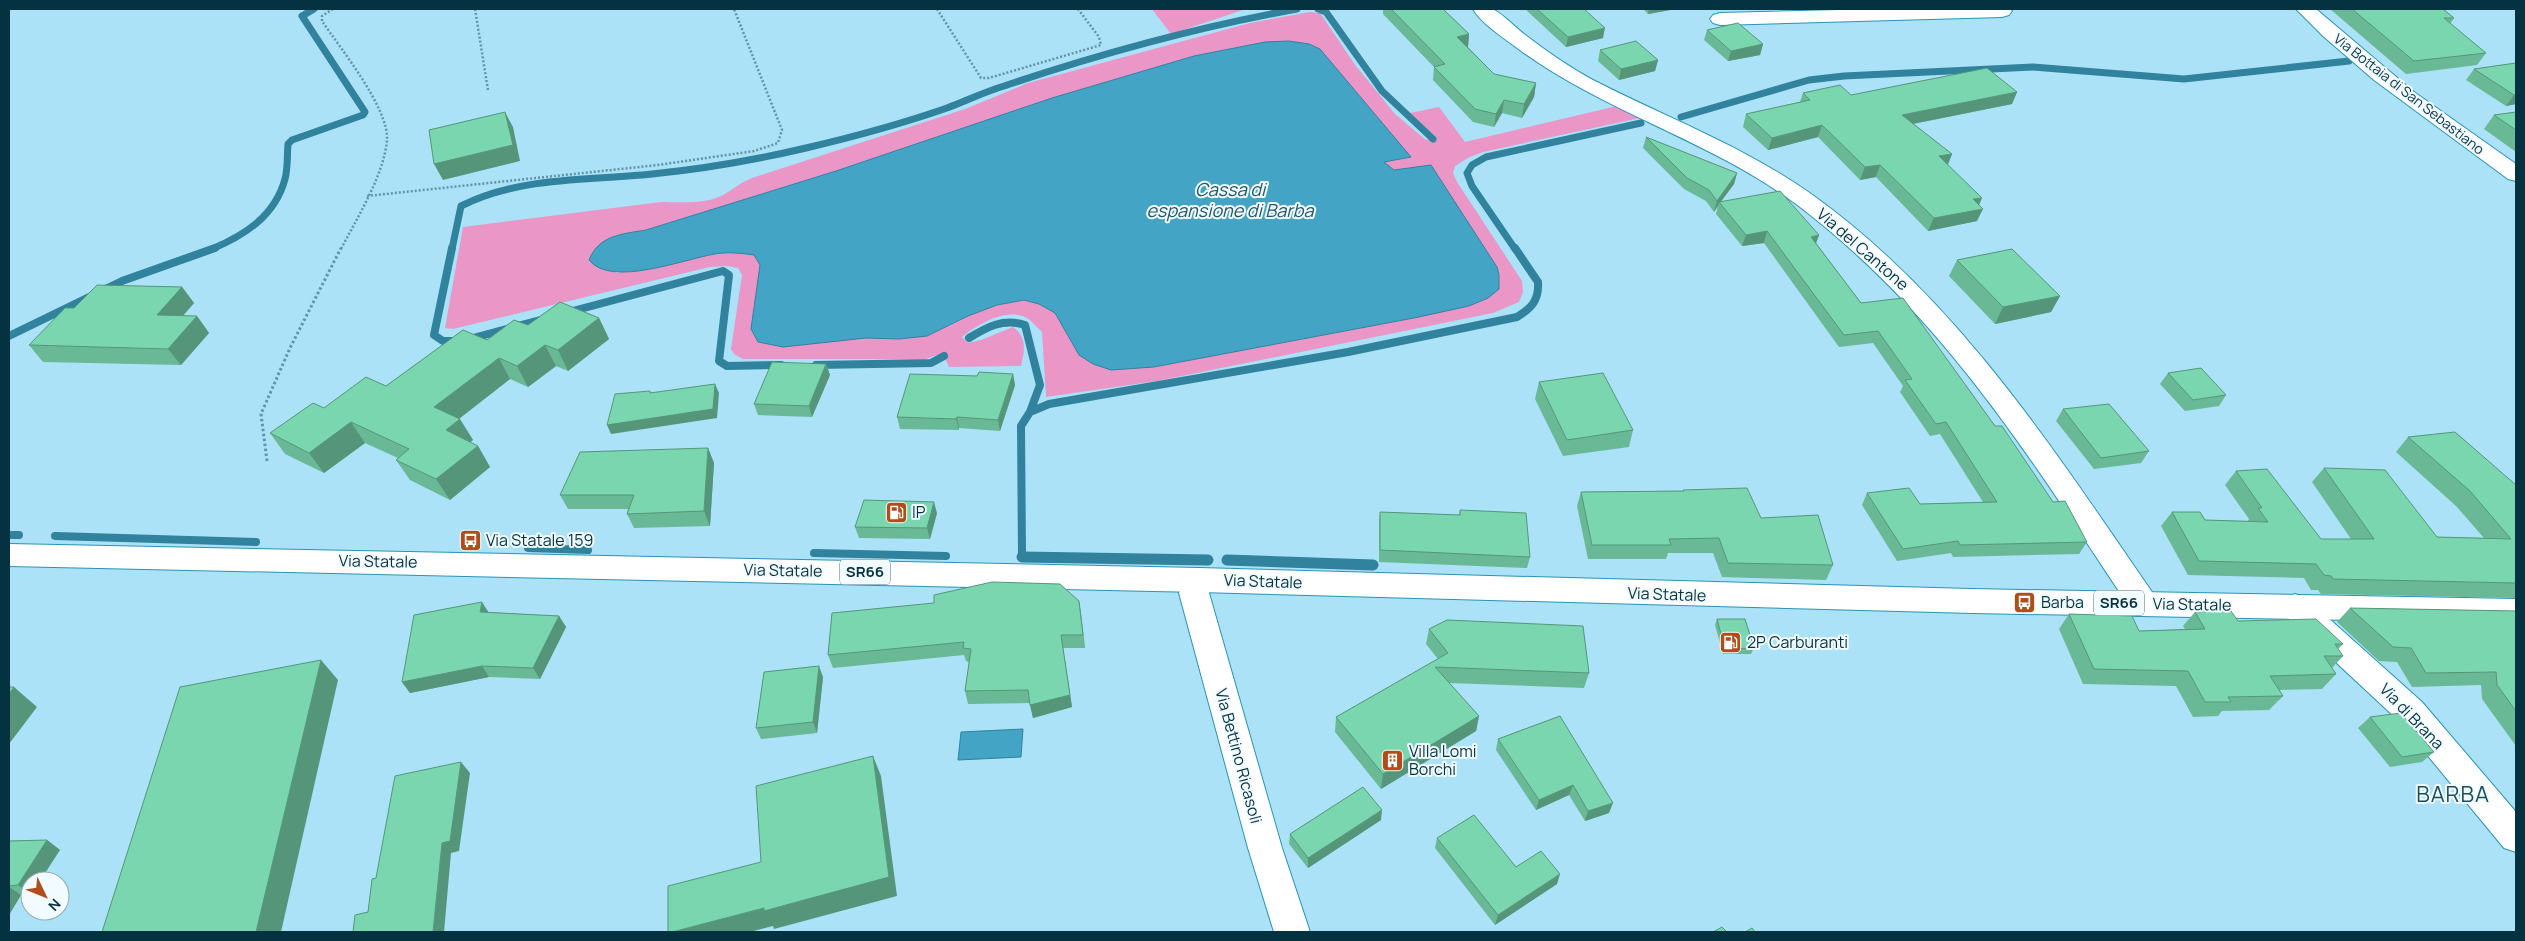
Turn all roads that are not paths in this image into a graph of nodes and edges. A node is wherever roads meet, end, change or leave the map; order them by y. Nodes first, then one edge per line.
1 (1482, 9) edge
2 (2305, 9) edge
3 (2002, 11) dead end
4 (1825, 12) edge
5 (1720, 19) dead end
6 (2516, 174) edge
7 (9, 554) edge
8 (1199, 580) junction
9 (2143, 603) junction
10 (2295, 606) junction
11 (2516, 611) edge
12 (2516, 837) edge
13 (1292, 932) edge

1 - 9 street, Via del Cantone
2 - 6 street, Via Bottaia di San Sebastiano
3 - 4 street
4 - 5 street
7 - 8 street, Via Statale / SR66
8 - 9 street, Via Statale / SR66
8 - 13 street, Via Bettino Ricasoli
9 - 10 street, Via Statale / SR66
10 - 11 street, Via Statale / SR66
10 - 12 street, Via di Brana

